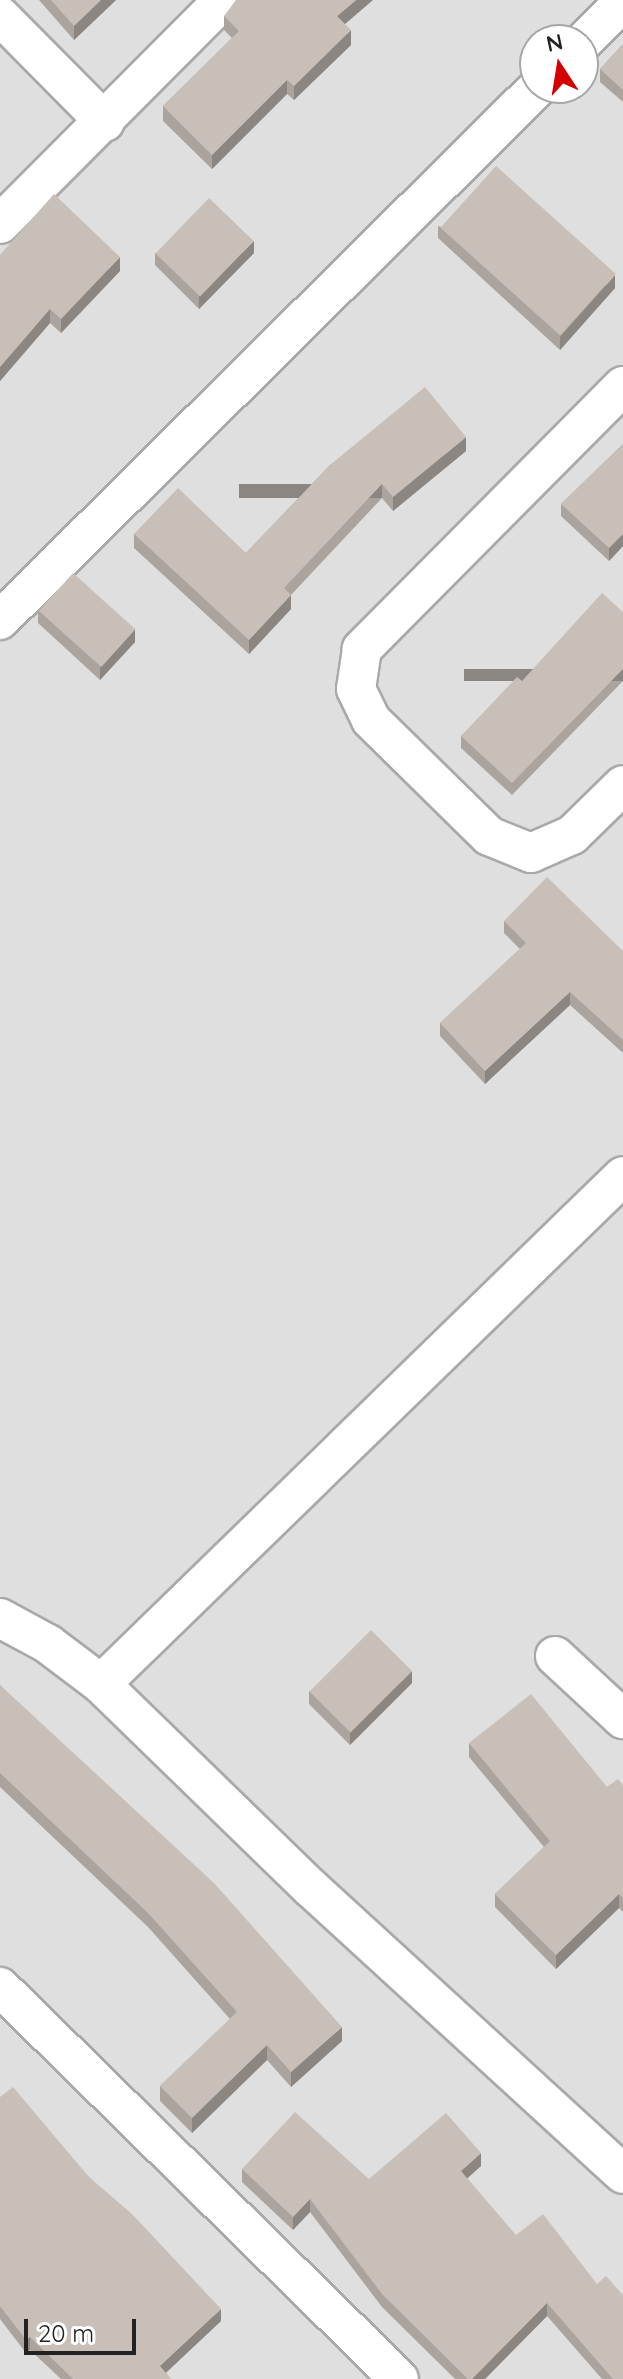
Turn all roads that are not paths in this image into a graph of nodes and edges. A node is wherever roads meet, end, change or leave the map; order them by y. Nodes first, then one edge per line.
1 (223, 0) edge
2 (623, 2) edge
3 (0, 16) edge
4 (599, 26) edge
5 (521, 104) edge
6 (105, 122) junction
7 (0, 224) edge
8 (623, 386) edge
9 (0, 620) edge
10 (623, 785) edge
11 (623, 1176) edge
12 (0, 1618) edge
13 (555, 1656) dead end
14 (101, 1684) junction
15 (623, 1719) edge
16 (0, 1987) edge
17 (623, 2174) edge
18 (399, 2379) edge

1 - 6 street
2 - 4 street
3 - 6 street
5 - 9 street
6 - 7 street
8 - 10 street
11 - 14 street
12 - 14 street
13 - 15 street
14 - 17 street
16 - 18 street

